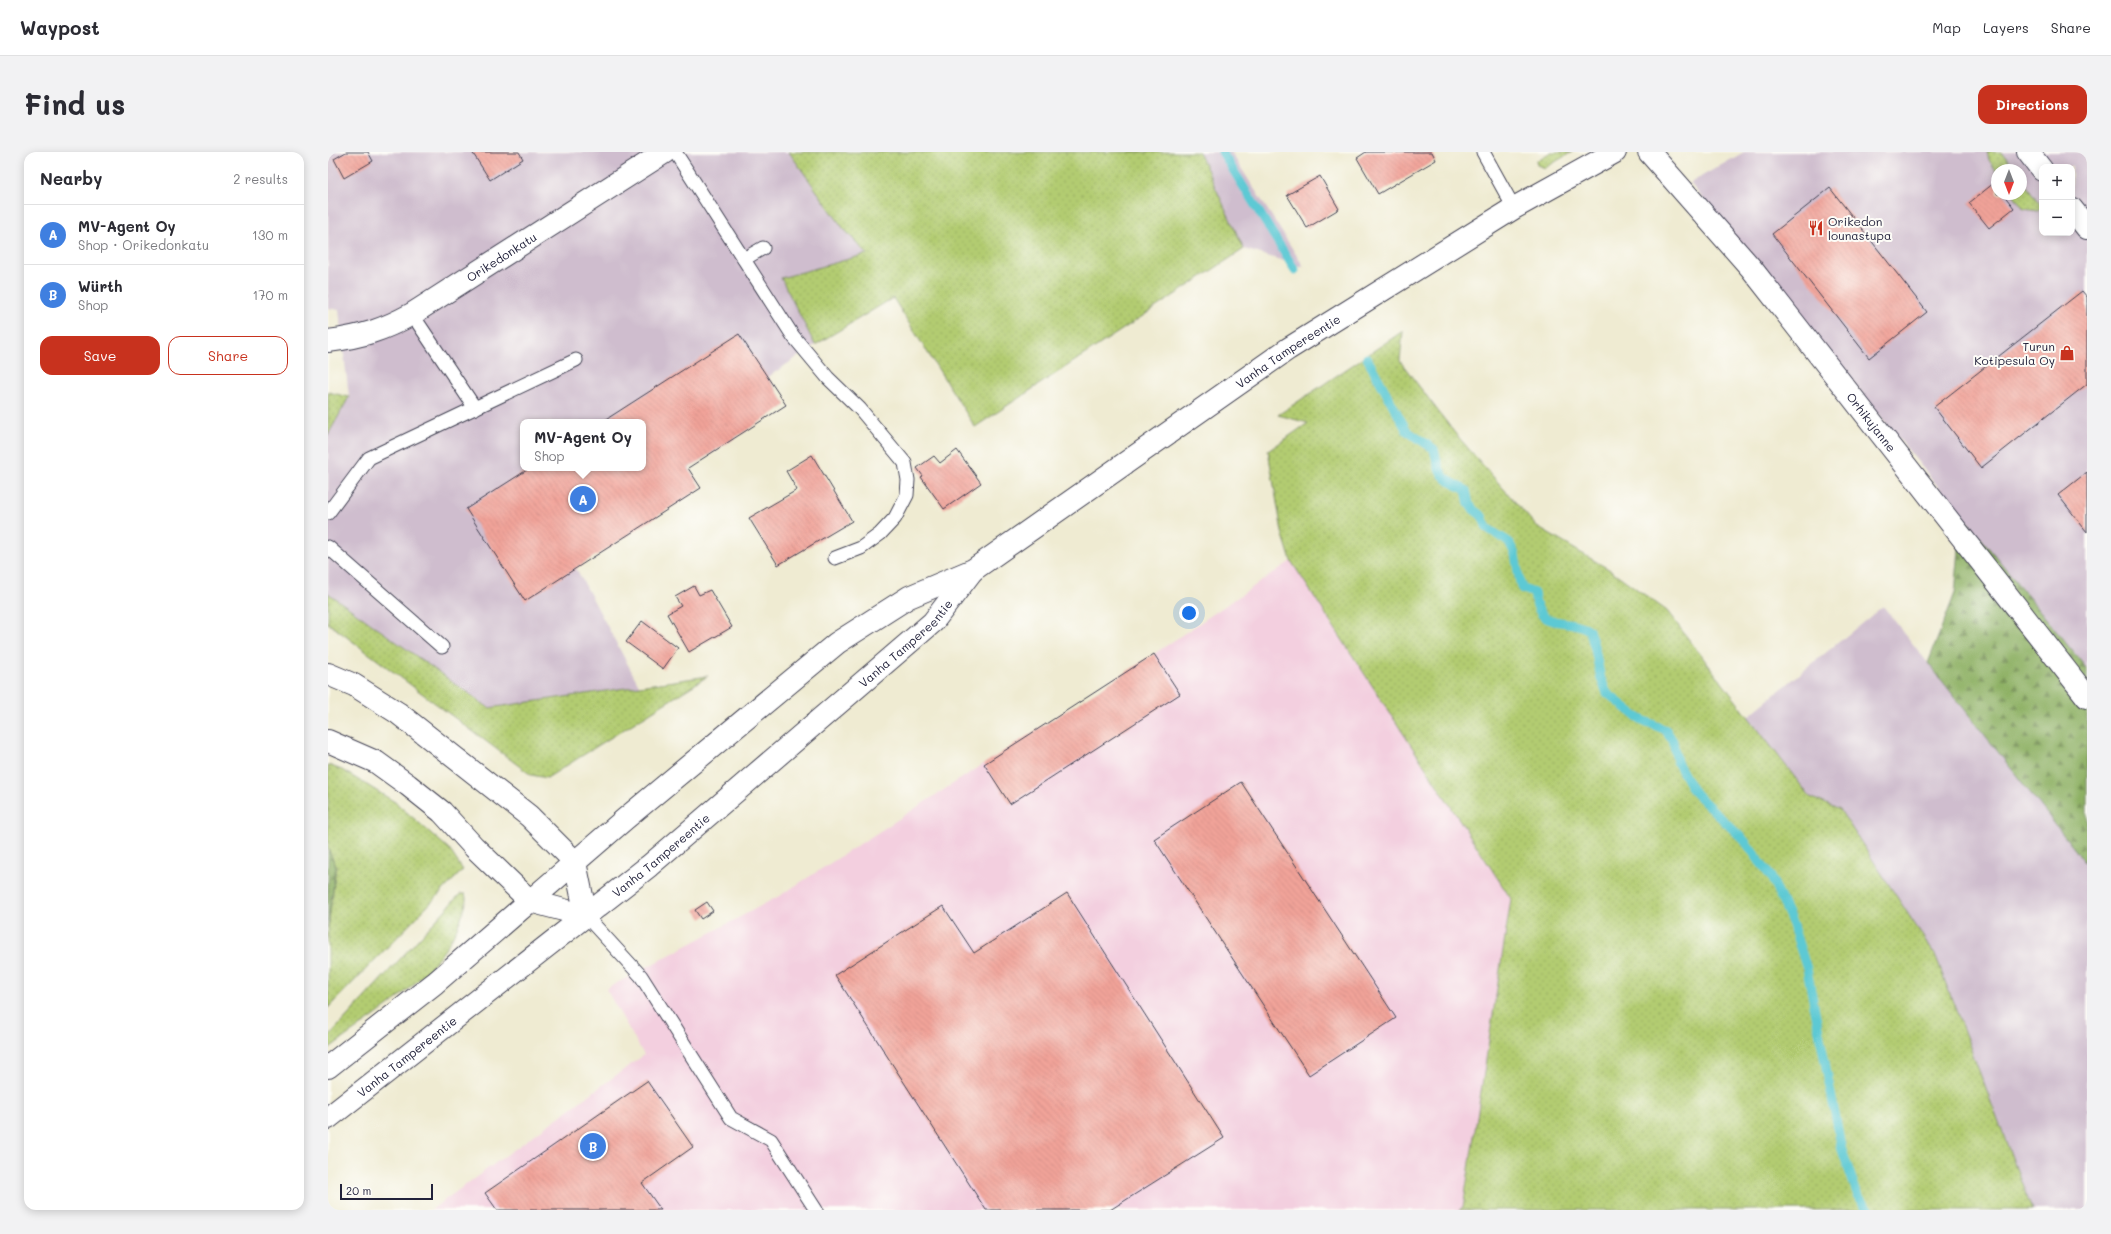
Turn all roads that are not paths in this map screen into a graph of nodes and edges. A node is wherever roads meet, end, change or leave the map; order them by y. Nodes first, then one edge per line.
1 (665, 152) edge
2 (675, 152) edge
3 (1482, 152) edge
4 (1615, 152) edge
5 (1649, 152) edge
6 (2028, 152) edge
7 (2039, 166) edge
8 (1514, 208) junction
9 (2075, 213) edge
10 (2087, 228) edge
11 (763, 248) dead end
12 (744, 259) junction
13 (412, 314) junction
14 (328, 341) edge
15 (576, 360) dead end
16 (475, 408) junction
17 (328, 513) edge
18 (328, 547) edge
19 (835, 558) dead end
20 (973, 570) junction
21 (442, 646) dead end
22 (328, 674) edge
23 (2087, 697) edge
24 (328, 741) edge
25 (575, 862) junction
26 (530, 901) junction
27 (586, 916) junction
28 (328, 1067) edge
29 (328, 1118) edge
30 (816, 1210) edge

1 - 13 main road, Orikedonkatu
2 - 12 lane
3 - 8 lane
4 - 8 main road, Vanha Tampereentie
5 - 23 main road, Orhikujanne
6 - 7 main road
8 - 20 main road, Vanha Tampereentie
9 - 10 main road
11 - 12 lane
12 - 19 lane
13 - 14 main road, Orikedonkatu
13 - 16 lane
15 - 16 lane
16 - 17 lane
18 - 21 lane
20 - 25 main road, Vanha Tampereentie
20 - 27 main road, Vanha Tampereentie
22 - 25 main road
24 - 26 main road
25 - 26 main road, Vanha Tampereentie
25 - 27 main road
26 - 27 main road
26 - 28 main road, Vanha Tampereentie
27 - 29 main road, Vanha Tampereentie
27 - 30 lane

